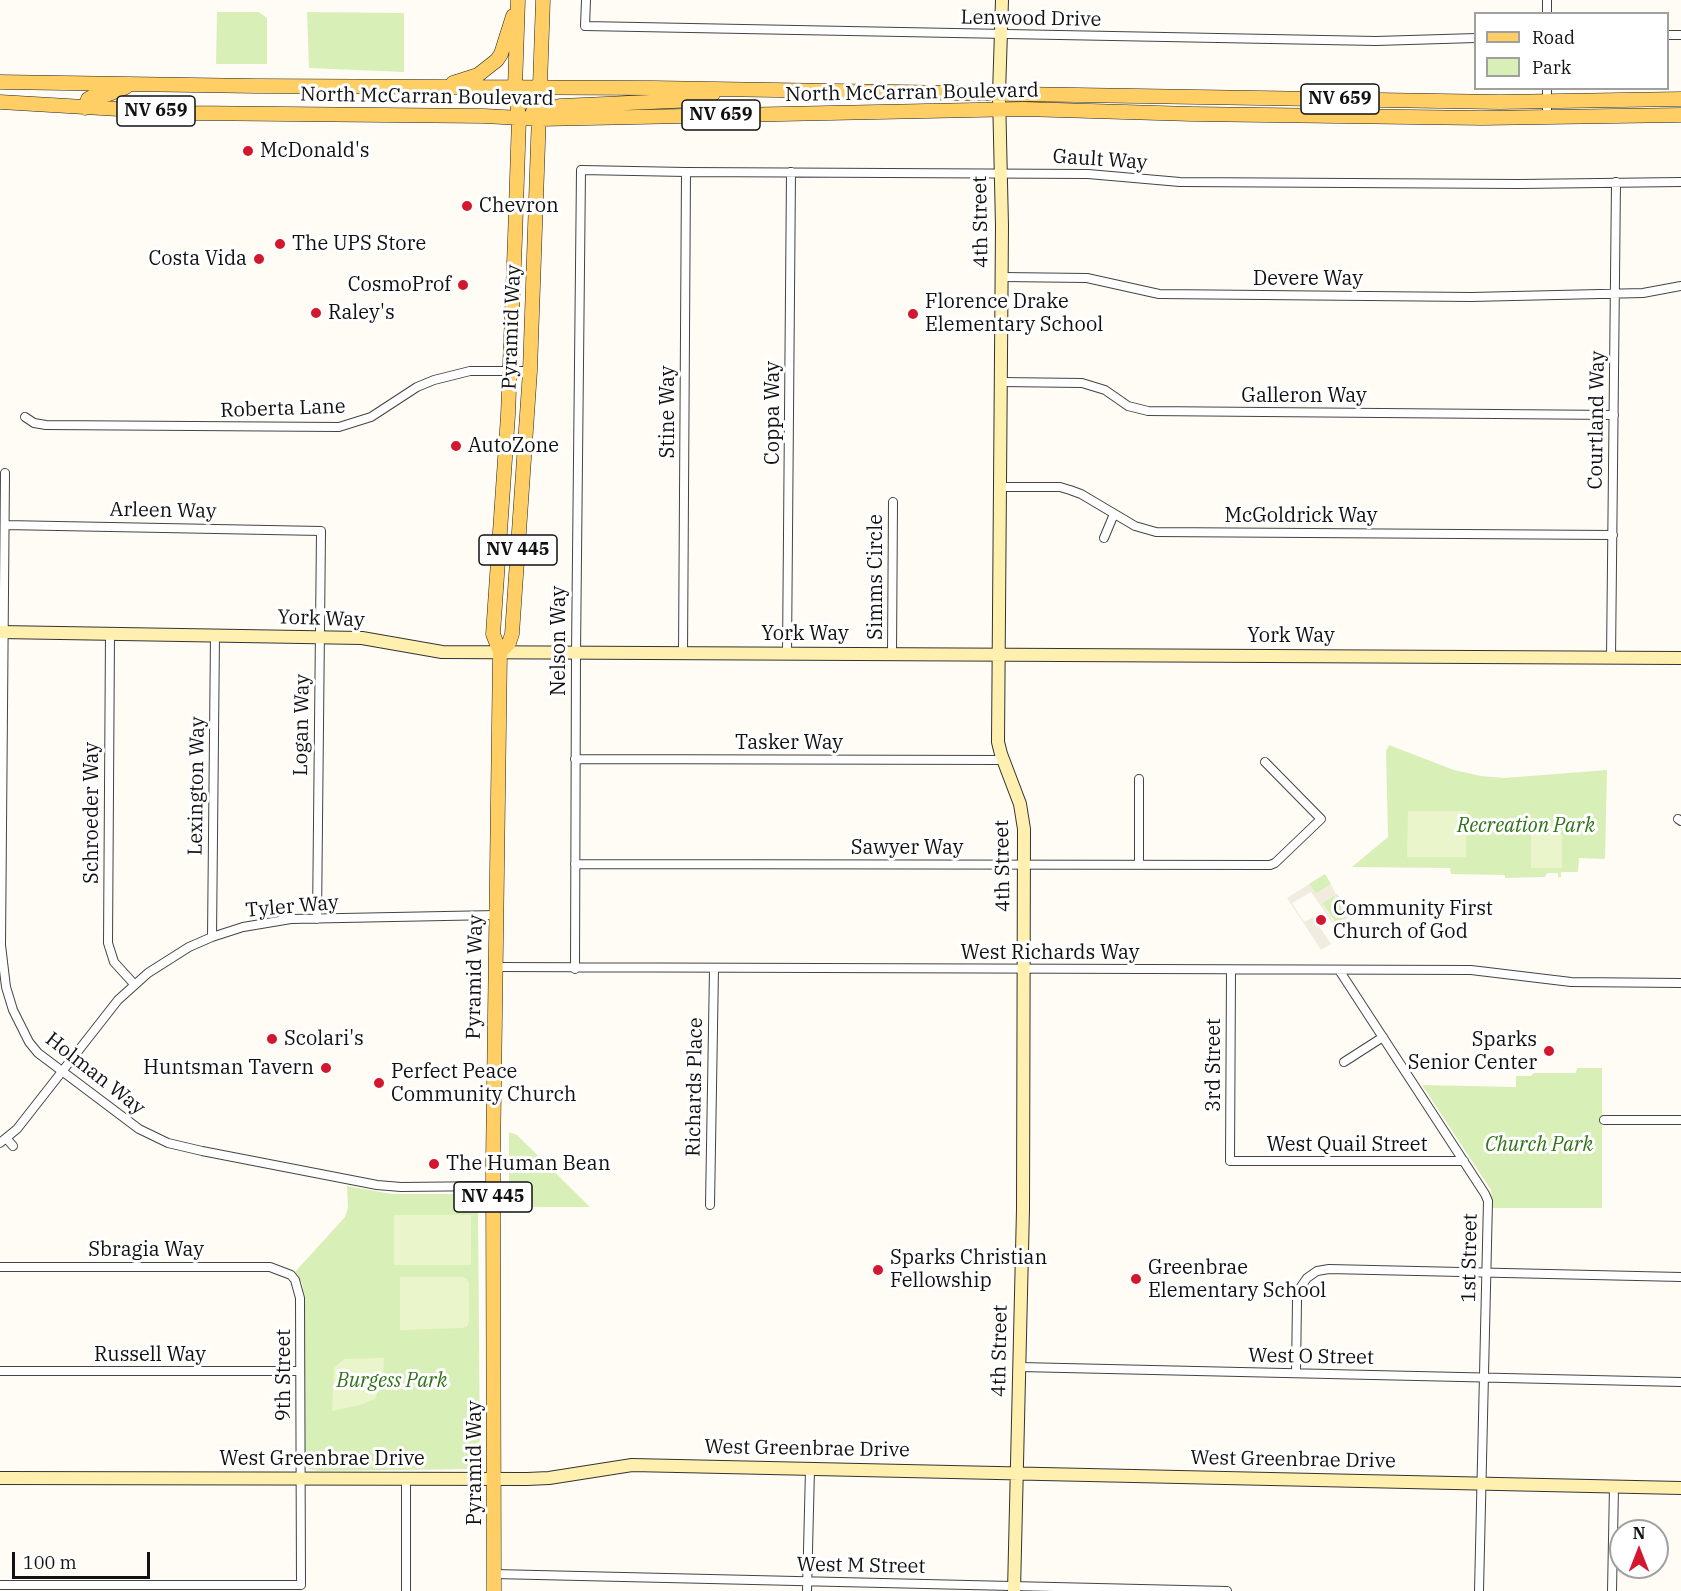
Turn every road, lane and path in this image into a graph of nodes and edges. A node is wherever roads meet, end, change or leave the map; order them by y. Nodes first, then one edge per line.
1 (518, 0) edge
2 (543, 0) edge
3 (586, 0) edge
4 (1002, 0) edge
5 (1001, 35) junction
6 (1474, 38) edge
7 (0, 82) edge
8 (130, 84) junction
9 (437, 87) junction
10 (515, 88) junction
11 (541, 89) junction
12 (724, 90) junction
13 (999, 94) junction
14 (1547, 95) edge
15 (1681, 99) edge
16 (0, 102) edge
17 (85, 108) junction
18 (999, 110) junction
19 (540, 114) junction
20 (1681, 115) edge
21 (1547, 117) junction
22 (519, 118) junction
23 (581, 170) joint
24 (686, 172) junction
25 (791, 172) junction
26 (1000, 173) junction
27 (1616, 182) junction
28 (1681, 182) edge
29 (1002, 277) junction
30 (1681, 286) edge
31 (1615, 293) junction
32 (509, 371) junction
33 (530, 372) junction
34 (1001, 382) junction
35 (1614, 415) junction
36 (25, 417) dead end
37 (5, 473) dead end
38 (1000, 487) junction
39 (893, 502) dead end
40 (1114, 514) junction
41 (4, 525) junction
42 (321, 531) joint
43 (1613, 535) junction
44 (1104, 538) dead end
45 (2, 632) edge
46 (110, 634) junction
47 (215, 635) junction
48 (320, 637) junction
49 (500, 652) junction
50 (576, 652) junction
51 (683, 653) junction
52 (787, 653) junction
53 (892, 653) junction
54 (999, 653) junction
55 (1611, 658) junction
56 (1681, 658) edge
57 (575, 759) junction
58 (1003, 760) junction
59 (1265, 762) dead end
60 (1139, 779) dead end
61 (575, 864) junction
62 (1024, 865) junction
63 (1139, 865) junction
64 (496, 915) junction
65 (317, 919) junction
66 (212, 937) junction
67 (495, 968) junction
68 (575, 969) junction
69 (714, 969) junction
70 (1024, 969) junction
71 (1231, 970) junction
72 (1339, 970) junction
73 (1681, 983) edge
74 (134, 984) junction
75 (1383, 1037) junction
76 (1344, 1062) dead end
77 (61, 1071) junction
78 (1604, 1120) dead end
79 (1681, 1120) edge
80 (3, 1140) edge
81 (13, 1146) dead end
82 (1230, 1161) joint
83 (1464, 1161) junction
84 (493, 1186) junction
85 (710, 1205) dead end
86 (0, 1267) edge
87 (1486, 1272) junction
88 (291, 1275) joint
89 (1681, 1277) edge
90 (1020, 1367) junction
91 (0, 1371) edge
92 (300, 1371) junction
93 (1296, 1373) junction
94 (1484, 1377) junction
95 (1681, 1382) edge
96 (810, 1469) junction
97 (1017, 1473) junction
98 (0, 1478) edge
99 (301, 1478) junction
100 (406, 1478) junction
101 (494, 1479) junction
102 (1481, 1484) junction
103 (1614, 1486) junction
104 (1681, 1488) edge
105 (494, 1574) junction
106 (0, 1585) edge
107 (807, 1586) edge
108 (121, 1588) edge
109 (1014, 1589) edge
110 (406, 1591) edge
111 (494, 1591) edge
112 (1227, 1591) edge
113 (1479, 1591) edge
114 (1612, 1591) edge

1 - 9 main road
1 - 10 main road, Pyramid Way / NV 445
2 - 11 main road, Pyramid Way / NV 445
3 - 5 street, Lenwood Drive
4 - 5 street, 4th Street
5 - 6 street, Lenwood Drive
5 - 13 street, 4th Street
7 - 8 main road, North McCarran Boulevard / NV 659
8 - 9 main road, North McCarran Boulevard / NV 659
8 - 17 main road
9 - 10 main road, North McCarran Boulevard / NV 659
10 - 11 main road, North McCarran Boulevard / NV 659
10 - 22 main road, Pyramid Way / NV 445
11 - 12 main road, North McCarran Boulevard / NV 659
11 - 19 main road, Pyramid Way / NV 445
12 - 13 main road, North McCarran Boulevard / NV 659
12 - 19 main road
13 - 14 main road, North McCarran Boulevard / NV 659
13 - 18 street, 4th Street
14 - 15 main road, North McCarran Boulevard / NV 659
14 - 21 street
16 - 17 main road, North McCarran Boulevard / NV 659
17 - 22 main road, North McCarran Boulevard / NV 659
18 - 19 main road, North McCarran Boulevard / NV 659
18 - 21 main road, North McCarran Boulevard / NV 659
18 - 26 street, 4th Street
19 - 22 main road, North McCarran Boulevard / NV 659
19 - 33 main road, Pyramid Way / NV 445
20 - 21 main road, North McCarran Boulevard / NV 659
22 - 32 main road, Pyramid Way / NV 445
23 - 24 street, Gault Way
23 - 50 street, Nelson Way
24 - 25 street, Gault Way
24 - 51 street, Stine Way
25 - 26 street, Gault Way
25 - 52 street, Coppa Way
26 - 27 street, Gault Way
26 - 29 street, 4th Street
27 - 28 street, Gault Way
27 - 31 street, Courtland Way
29 - 31 street, Devere Way
29 - 34 street, 4th Street
30 - 31 street, Devere Way
31 - 35 street, Courtland Way
32 - 33 street, Roberta Lane
32 - 36 street, Roberta Lane
32 - 49 main road, Pyramid Way / NV 445
33 - 49 main road, Pyramid Way / NV 445
34 - 35 street, Galleron Way
34 - 38 street, 4th Street
35 - 43 street, Courtland Way
37 - 41 street, Holman Way
38 - 40 street, McGoldrick Way
38 - 54 street, 4th Street
39 - 53 street, Simms Circle
40 - 43 street, McGoldrick Way
40 - 44 street
41 - 42 street, Arleen Way
41 - 45 street, Holman Way
42 - 48 street, Logan Way
43 - 55 street, Courtland Way
45 - 46 street, York Way
45 - 77 street, Holman Way
46 - 47 street, York Way
46 - 74 street, Schroeder Way
47 - 48 street, York Way
47 - 66 street, Lexington Way
48 - 49 street, York Way
48 - 65 street, Logan Way
49 - 50 street, York Way
49 - 64 main road, Pyramid Way / NV 445
50 - 51 street, York Way
50 - 57 street, Nelson Way
51 - 52 street, York Way
52 - 53 street, York Way
53 - 54 street, York Way
54 - 55 street, York Way
54 - 58 street, 4th Street
55 - 56 street, York Way
57 - 58 street, Tasker Way
57 - 61 street, Nelson Way
58 - 62 street, 4th Street
59 - 63 street, Sawyer Way
60 - 63 street
61 - 62 street, Sawyer Way
61 - 68 street, Nelson Way
62 - 63 street, Sawyer Way
62 - 70 street, 4th Street
64 - 65 street, Tyler Way
64 - 67 main road, Pyramid Way / NV 445
65 - 66 street, Tyler Way
66 - 74 street, Tyler Way
67 - 68 street, West Richards Way
67 - 84 main road, Pyramid Way / NV 445
68 - 69 street, West Richards Way
69 - 70 street, West Richards Way
69 - 85 street, Richards Place
70 - 71 street, West Richards Way
70 - 90 street, 4th Street
71 - 72 street, West Richards Way
71 - 82 street, 3rd Street
72 - 73 street, West Richards Way
72 - 75 street, 1st Street
74 - 77 street, Tyler Way
75 - 76 street
75 - 83 street, 1st Street
77 - 80 street, Tyler Way
77 - 84 street, Holman Way
78 - 79 street
80 - 81 street
82 - 83 street, West Quail Street
83 - 87 street, 1st Street
84 - 101 main road, Pyramid Way / NV 445
86 - 88 street, Sbragia Way
87 - 89 street
87 - 93 street
87 - 94 street, 1st Street
88 - 92 street, 9th Street
90 - 93 street, West O Street
90 - 97 street, 4th Street
91 - 92 street, Russell Way
92 - 99 street, 9th Street
93 - 94 street, West O Street
94 - 95 street, West O Street
94 - 102 street, 1st Street
96 - 97 street, West Greenbrae Drive
96 - 101 street, West Greenbrae Drive
96 - 107 street
97 - 102 street, West Greenbrae Drive
97 - 109 street, 4th Street
98 - 99 street, West Greenbrae Drive
99 - 100 street, West Greenbrae Drive
99 - 108 street, 9th Street
100 - 101 street, West Greenbrae Drive
100 - 110 street
101 - 105 main road, Pyramid Way / NV 445
102 - 103 street, West Greenbrae Drive
102 - 113 street, 1st Street
103 - 104 street, West Greenbrae Drive
103 - 114 street
105 - 107 street, West M Street
105 - 111 main road, Pyramid Way / NV 445
106 - 108 street
107 - 109 street, West M Street
109 - 112 street, West M Street

